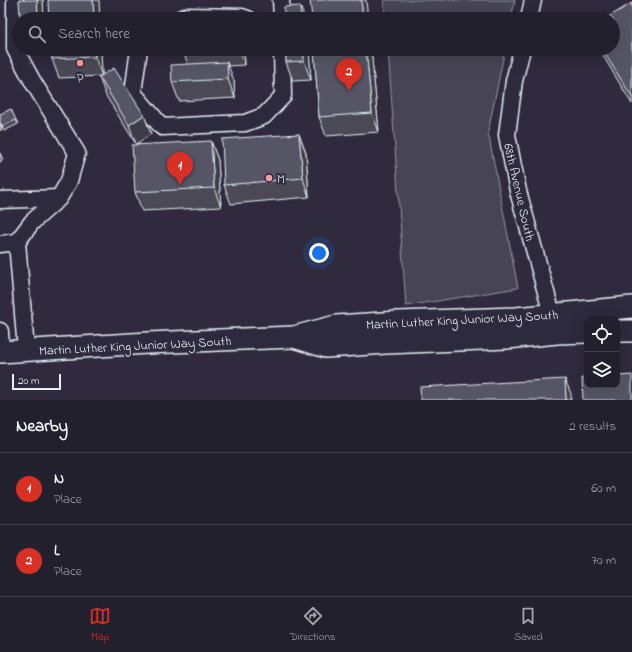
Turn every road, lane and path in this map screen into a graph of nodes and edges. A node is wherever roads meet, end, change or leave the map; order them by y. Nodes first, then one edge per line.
1 (15, 0) edge
2 (281, 0) edge
3 (533, 0) edge
4 (15, 12) edge
5 (282, 12) edge
6 (530, 12) edge
7 (20, 56) edge
8 (138, 56) edge
9 (282, 56) edge
10 (520, 56) edge
11 (59, 198) junction
12 (0, 200) edge
13 (17, 242) junction
14 (0, 244) edge
15 (632, 307) edge
16 (554, 324) junction
17 (0, 331) edge
18 (584, 331) edge
19 (632, 331) edge
20 (620, 332) edge
21 (26, 350) junction
22 (0, 352) edge

1 - 4 street
2 - 5 street
3 - 6 street
7 - 11 street
8 - 9 street
10 - 16 street, 68th Avenue South
11 - 12 street
11 - 13 street
13 - 14 street
13 - 21 street
15 - 16 main road, Martin Luther King Junior Way South
16 - 18 main road, Martin Luther King Junior Way South
16 - 21 main road, Martin Luther King Junior Way South
17 - 22 street
19 - 20 main road
21 - 22 main road, Martin Luther King Junior Way South

